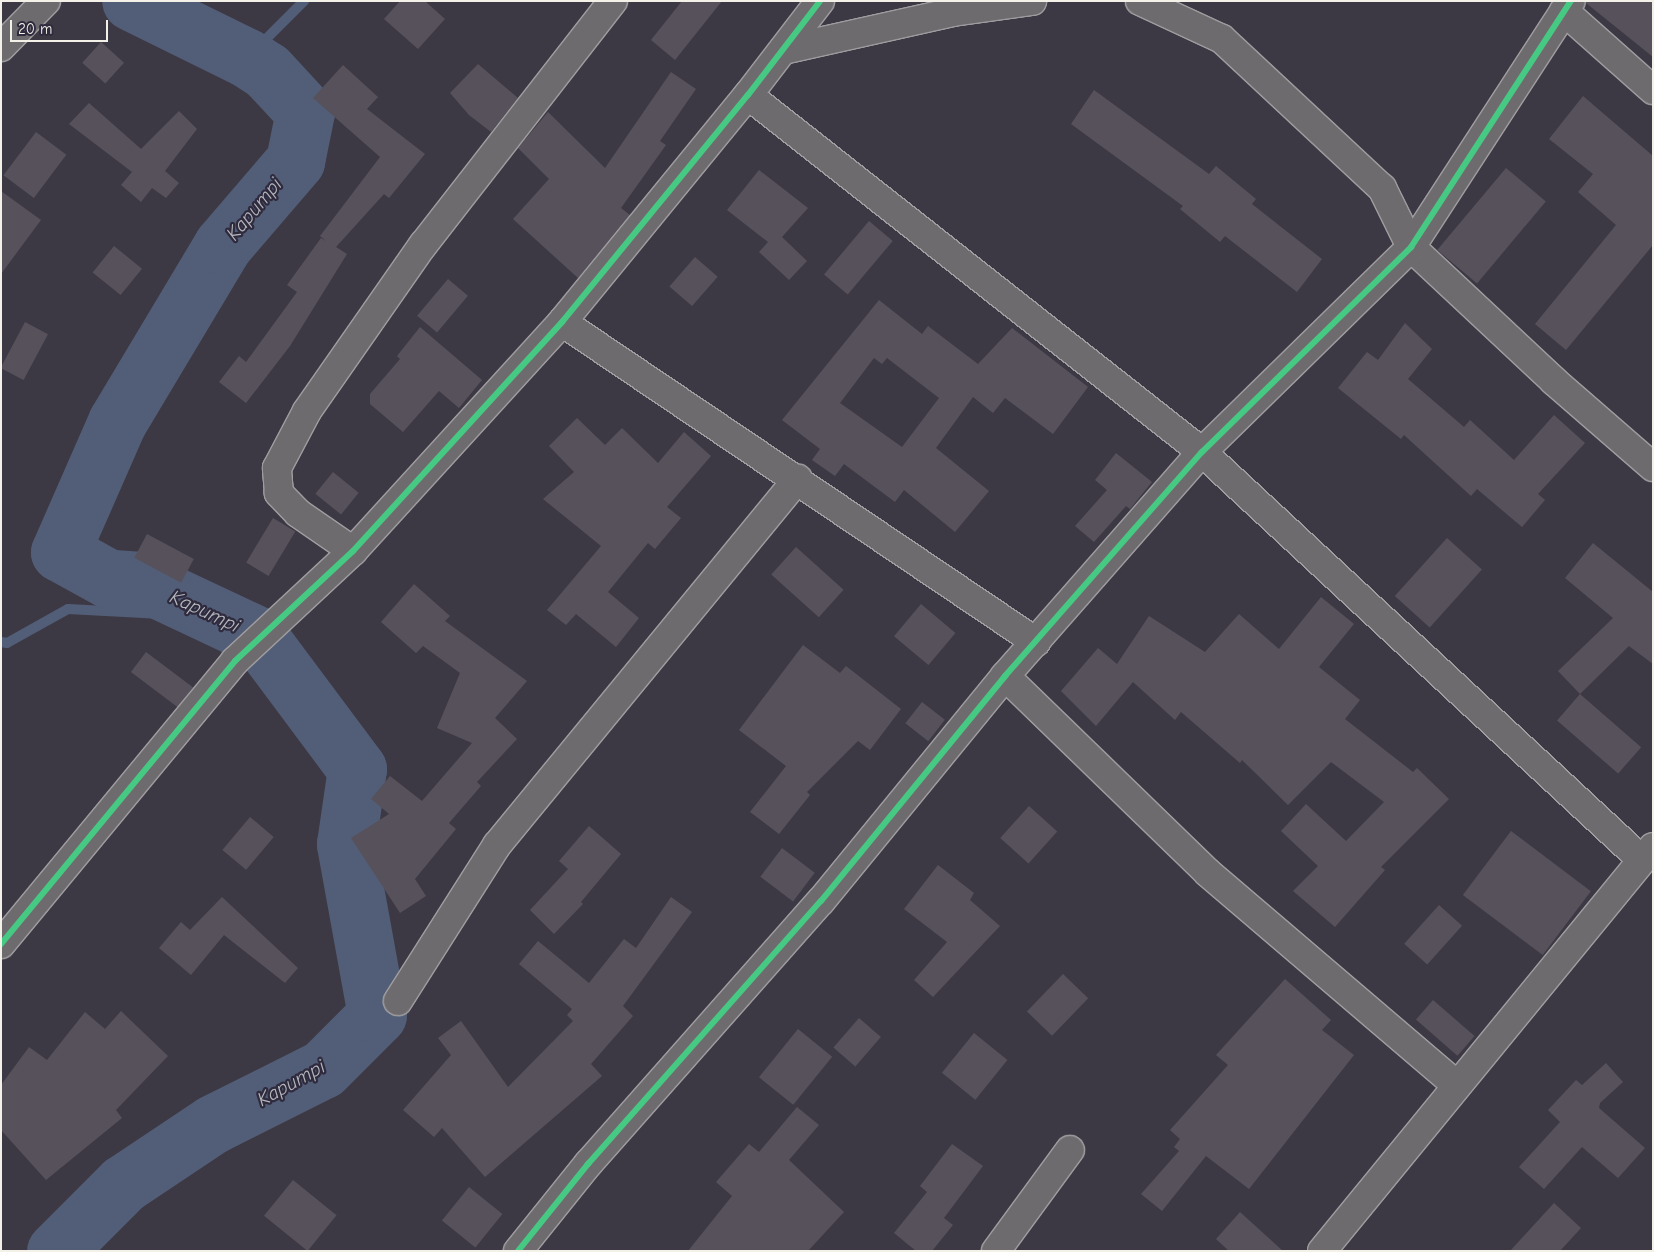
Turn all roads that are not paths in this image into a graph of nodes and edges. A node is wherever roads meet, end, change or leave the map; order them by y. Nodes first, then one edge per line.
1 (46, 1) edge
2 (613, 1) edge
3 (820, 1) edge
4 (1032, 1) edge
5 (1140, 1) edge
6 (1567, 6) edge
7 (1, 47) edge
8 (783, 50) junction
9 (1653, 90) edge
10 (748, 95) junction
11 (1411, 247) junction
12 (562, 322) junction
13 (1202, 452) junction
14 (1653, 467) edge
15 (798, 479) junction
16 (353, 551) junction
17 (1036, 642) junction
18 (1005, 676) junction
19 (1647, 853) edge
20 (5, 931) edge
21 (398, 1001) dead end
22 (1456, 1085) junction
23 (1070, 1150) dead end
24 (518, 1251) edge
25 (996, 1251) edge
26 (1322, 1251) edge

1 - 7 street
2 - 16 street
3 - 8 street
4 - 8 street
5 - 11 street
6 - 9 street
6 - 11 street
8 - 10 street
10 - 12 street
10 - 13 street
11 - 13 street
11 - 14 street
12 - 15 street
12 - 16 street
13 - 17 street
13 - 19 street
15 - 17 street
15 - 21 street
16 - 20 street
17 - 18 street
18 - 22 street
18 - 24 street
19 - 22 street
22 - 26 street
23 - 25 street

